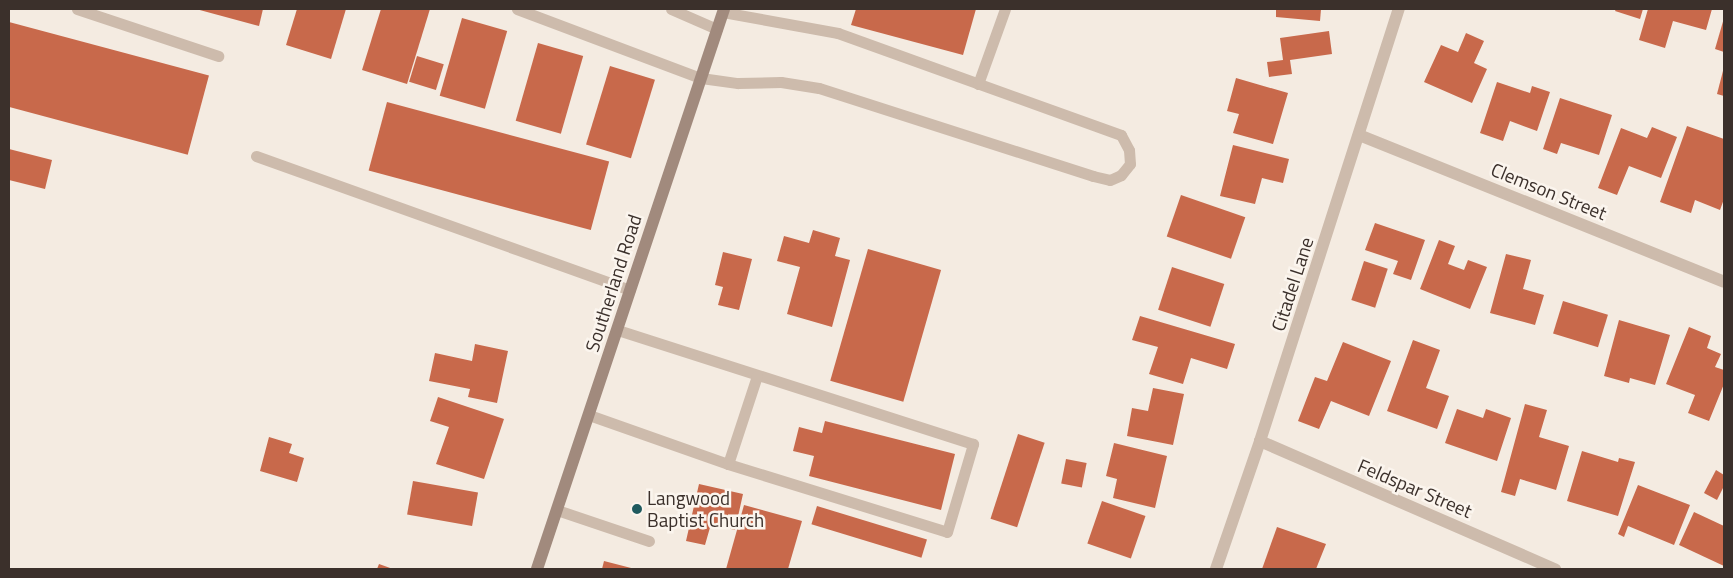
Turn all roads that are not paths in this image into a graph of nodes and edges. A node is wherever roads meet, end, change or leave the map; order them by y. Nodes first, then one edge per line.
1 (78, 9) edge
2 (517, 9) edge
3 (672, 9) edge
4 (1004, 9) edge
5 (1399, 9) edge
6 (723, 10) edge
7 (717, 29) junction
8 (218, 56) dead end
9 (701, 78) junction
10 (978, 84) junction
11 (1359, 135) junction
12 (256, 156) dead end
13 (1724, 282) edge
14 (630, 290) junction
15 (617, 330) junction
16 (758, 376) junction
17 (589, 415) junction
18 (1260, 441) junction
19 (728, 464) junction
20 (557, 510) junction
21 (649, 541) dead end
22 (537, 569) edge
23 (1216, 569) edge
24 (1555, 569) edge

1 - 8 lane
2 - 9 lane
3 - 7 lane
4 - 10 lane
5 - 11 street, Citadel Lane
6 - 7 street, Southerland Road
6 - 10 lane
7 - 9 street, Southerland Road
9 - 10 lane
9 - 14 street, Southerland Road
11 - 13 street, Clemson Street
11 - 18 street, Citadel Lane
12 - 14 lane
14 - 15 street, Southerland Road
15 - 16 lane
15 - 17 street, Southerland Road
16 - 19 lane
16 - 19 lane
17 - 19 lane
17 - 20 street, Southerland Road
18 - 23 street, Citadel Lane
18 - 24 street, Feldspar Street
20 - 21 lane
20 - 22 street, Southerland Road

